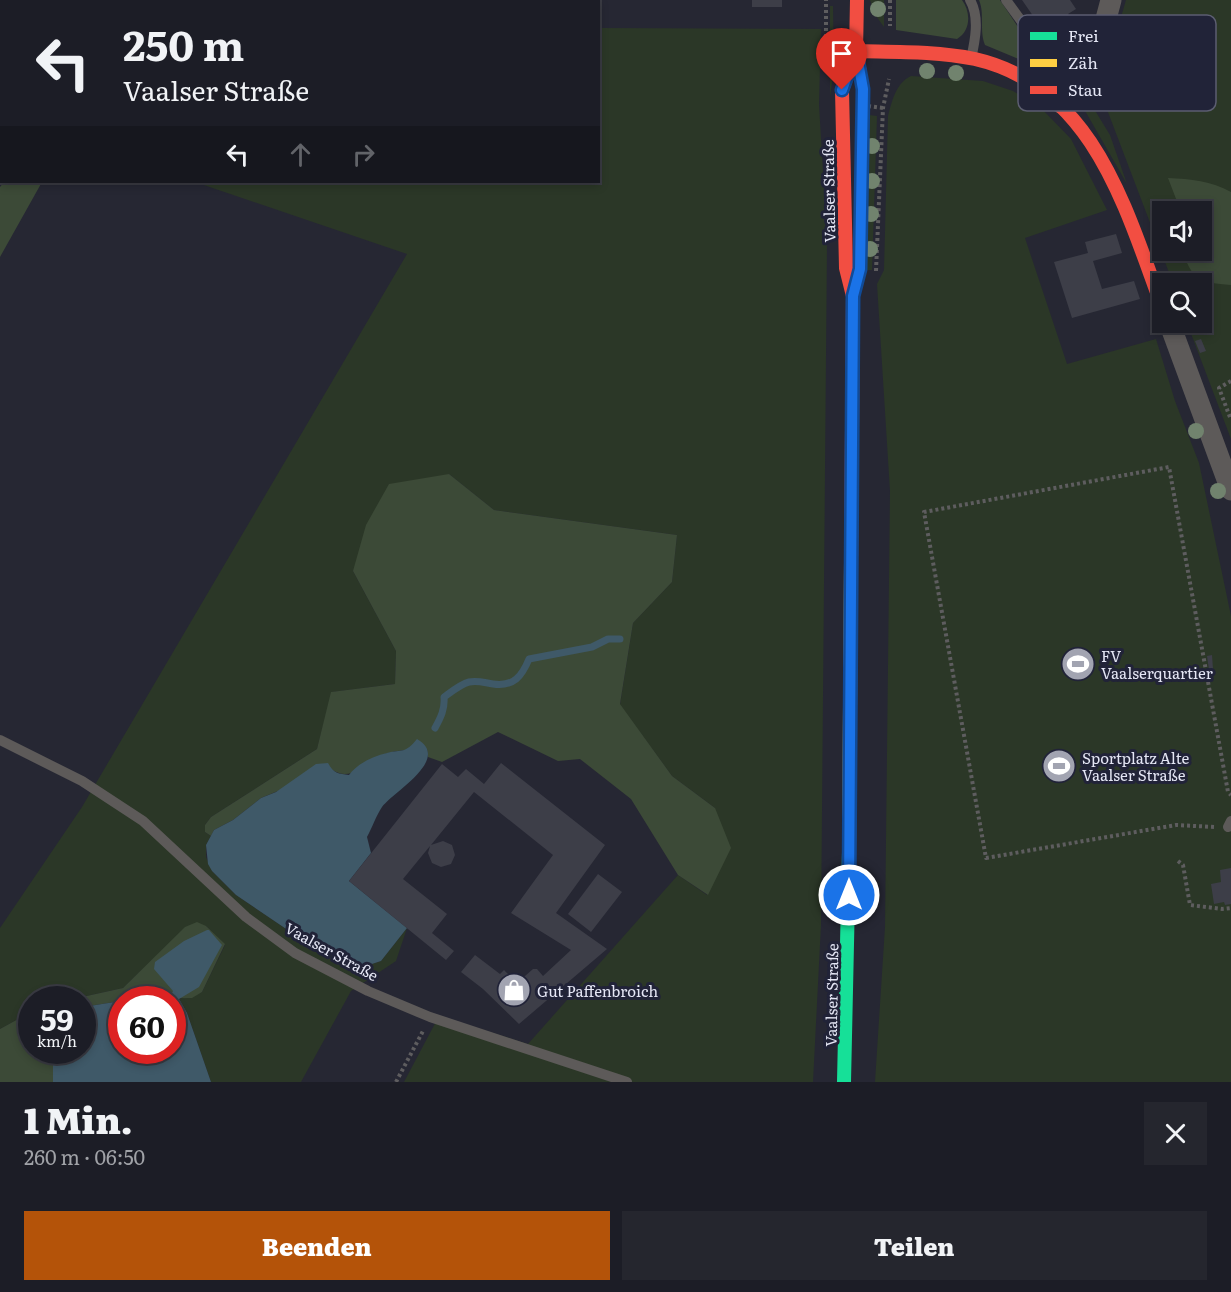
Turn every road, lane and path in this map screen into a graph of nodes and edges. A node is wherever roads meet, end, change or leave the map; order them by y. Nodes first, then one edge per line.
1 (857, 0) edge
2 (890, 0) edge
3 (970, 0) edge
4 (1006, 0) edge
5 (1111, 0) edge
6 (1107, 15) edge
7 (1018, 16) edge
8 (891, 34) dead end
9 (856, 51) junction
10 (971, 59) junction
11 (1018, 74) edge
12 (889, 75) dead end
13 (863, 89) dead end
14 (870, 106) dead end
15 (883, 108) junction
16 (1067, 111) edge
17 (860, 269) dead end
18 (877, 270) dead end
19 (1152, 280) edge
20 (853, 296) junction
21 (1173, 333) edge
22 (1231, 381) edge
23 (1231, 420) edge
24 (1231, 490) edge
25 (0, 740) edge
26 (1231, 795) edge
27 (1229, 824) edge
28 (1178, 861) dead end
29 (1231, 908) edge
30 (430, 1017) junction
31 (396, 1082) edge
32 (627, 1082) edge
33 (844, 1082) edge

1 - 9 main road, Vaalser Straße
2 - 8 path
3 - 10 lane
4 - 7 lane
5 - 6 street
9 - 10 main road
9 - 13 main road, Vaalser Straße
9 - 20 main road, Vaalser Straße
10 - 11 main road
12 - 15 path
14 - 15 path
15 - 18 path
16 - 19 main road
17 - 20 main road, Vaalser Straße
20 - 33 main road, Vaalser Straße
21 - 24 street
22 - 23 path
25 - 30 lane, Vaalser Straße
26 - 27 path
28 - 29 path
30 - 31 path
30 - 32 lane, Vaalser Straße

